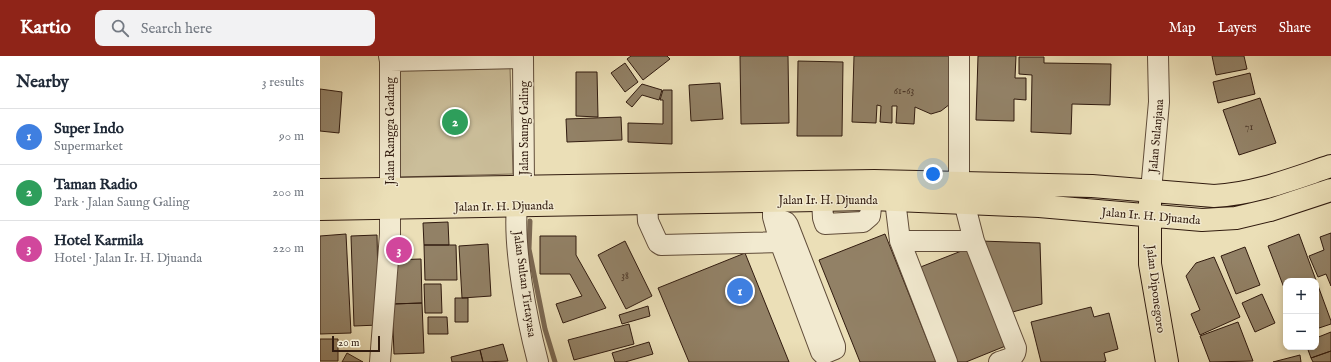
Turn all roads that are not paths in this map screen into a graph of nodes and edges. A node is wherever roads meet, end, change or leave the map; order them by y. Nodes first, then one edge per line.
1 (959, 56) edge
2 (1158, 56) edge
3 (524, 57) edge
4 (389, 58) edge
5 (1331, 166) edge
6 (320, 190) edge
7 (1331, 190) edge
8 (1151, 191) junction
9 (962, 193) junction
10 (521, 196) junction
11 (390, 198) junction
12 (895, 200) junction
13 (320, 208) edge
14 (648, 212) junction
15 (1150, 216) junction
16 (775, 221) junction
17 (900, 241) junction
18 (974, 241) junction
19 (814, 334) dead end
20 (380, 362) edge
21 (538, 362) edge
22 (947, 362) edge
23 (999, 362) edge
24 (1168, 362) edge

1 - 9 street
2 - 8 street, Jalan Sulanjana
3 - 4 street, Jalan Saung Galing
3 - 10 street, Jalan Saung Galing
4 - 11 street, Jalan Rangga Gadang
5 - 8 main road, Jalan Ir. H. Djuanda
6 - 11 main road, Jalan Ir. H. Djuanda
7 - 15 main road, Jalan Ir. H. Djuanda
8 - 9 main road, Jalan Ir. H. Djuanda
8 - 15 main road, Jalan Sulanjana
9 - 10 main road, Jalan Ir. H. Djuanda
9 - 12 main road, Jalan Ir. H. Djuanda
9 - 15 main road, Jalan Ir. H. Djuanda
9 - 18 street
10 - 11 main road, Jalan Ir. H. Djuanda
10 - 14 main road, Jalan Ir. H. Djuanda
10 - 21 street, Jalan Sultan Tirtayasa
11 - 13 main road, Jalan Ir. H. Djuanda
11 - 20 street, Jalan Rangga Gadang
12 - 16 main road, Jalan Ir. H. Djuanda
12 - 17 street
14 - 16 main road, Jalan Ir. H. Djuanda
14 - 16 street
15 - 24 main road, Jalan Diponegoro
16 - 19 street
17 - 18 street
17 - 22 street
18 - 23 street

